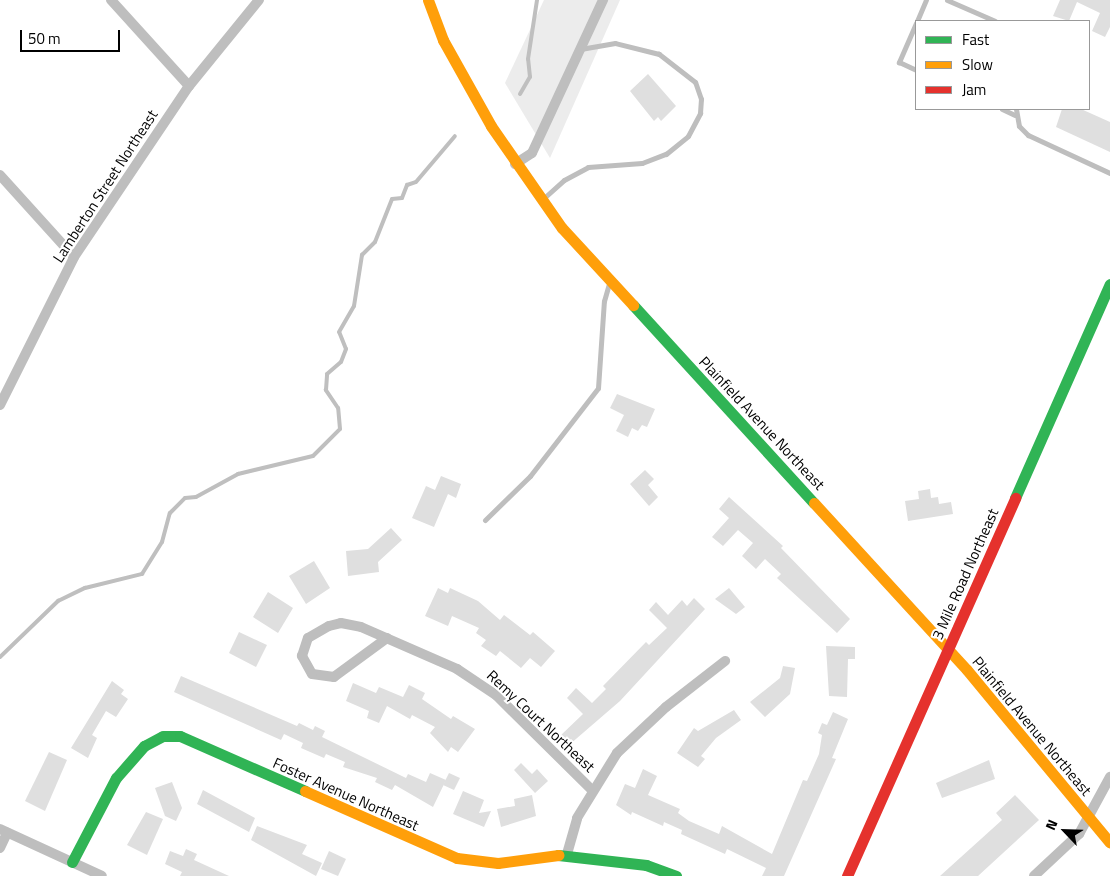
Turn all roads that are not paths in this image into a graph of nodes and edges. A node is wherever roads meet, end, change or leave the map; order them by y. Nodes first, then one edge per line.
1 (111, 0) edge
2 (259, 0) edge
3 (428, 0) edge
4 (603, 0) edge
5 (926, 0) edge
6 (947, 0) edge
7 (918, 20) edge
8 (992, 20) edge
9 (915, 26) edge
10 (580, 49) junction
11 (915, 70) edge
12 (189, 86) junction
13 (1015, 112) edge
14 (515, 164) junction
15 (1110, 173) edge
16 (0, 175) edge
17 (541, 200) junction
18 (74, 257) junction
19 (610, 278) junction
20 (1110, 284) edge
21 (0, 405) edge
22 (485, 520) dead end
23 (387, 638) junction
24 (948, 650) junction
25 (725, 661) dead end
26 (1110, 777) edge
27 (592, 790) junction
28 (1089, 818) junction
29 (4, 831) edge
30 (1110, 843) edge
31 (0, 848) edge
32 (567, 854) junction
33 (72, 862) junction
34 (102, 876) edge
35 (676, 876) edge
36 (847, 876) edge
37 (1034, 876) edge

1 - 12 street
2 - 12 street, Lamberton Street Northeast
3 - 14 main road, Plainfield Avenue Northeast
4 - 10 street
5 - 7 lane
6 - 8 lane
9 - 11 lane
10 - 14 street
10 - 17 lane
12 - 18 street, Lamberton Street Northeast
13 - 15 lane
14 - 17 main road, Plainfield Avenue Northeast
16 - 18 street
17 - 19 main road, Plainfield Avenue Northeast
18 - 21 street, Lamberton Street Northeast
19 - 22 lane
19 - 24 main road, Plainfield Avenue Northeast
20 - 24 main road, 3 Mile Road Northeast
23 - 23 street, Remy Court Northeast
23 - 27 street, Remy Court Northeast
24 - 28 main road, Plainfield Avenue Northeast
24 - 36 main road, 3 Mile Road Northeast
25 - 27 street
26 - 28 street
27 - 32 street
28 - 30 main road, Plainfield Avenue Northeast
28 - 37 street
29 - 31 street
29 - 33 street
32 - 33 main road, Foster Avenue Northeast
32 - 35 main road, Foster Avenue Northeast
33 - 34 street

